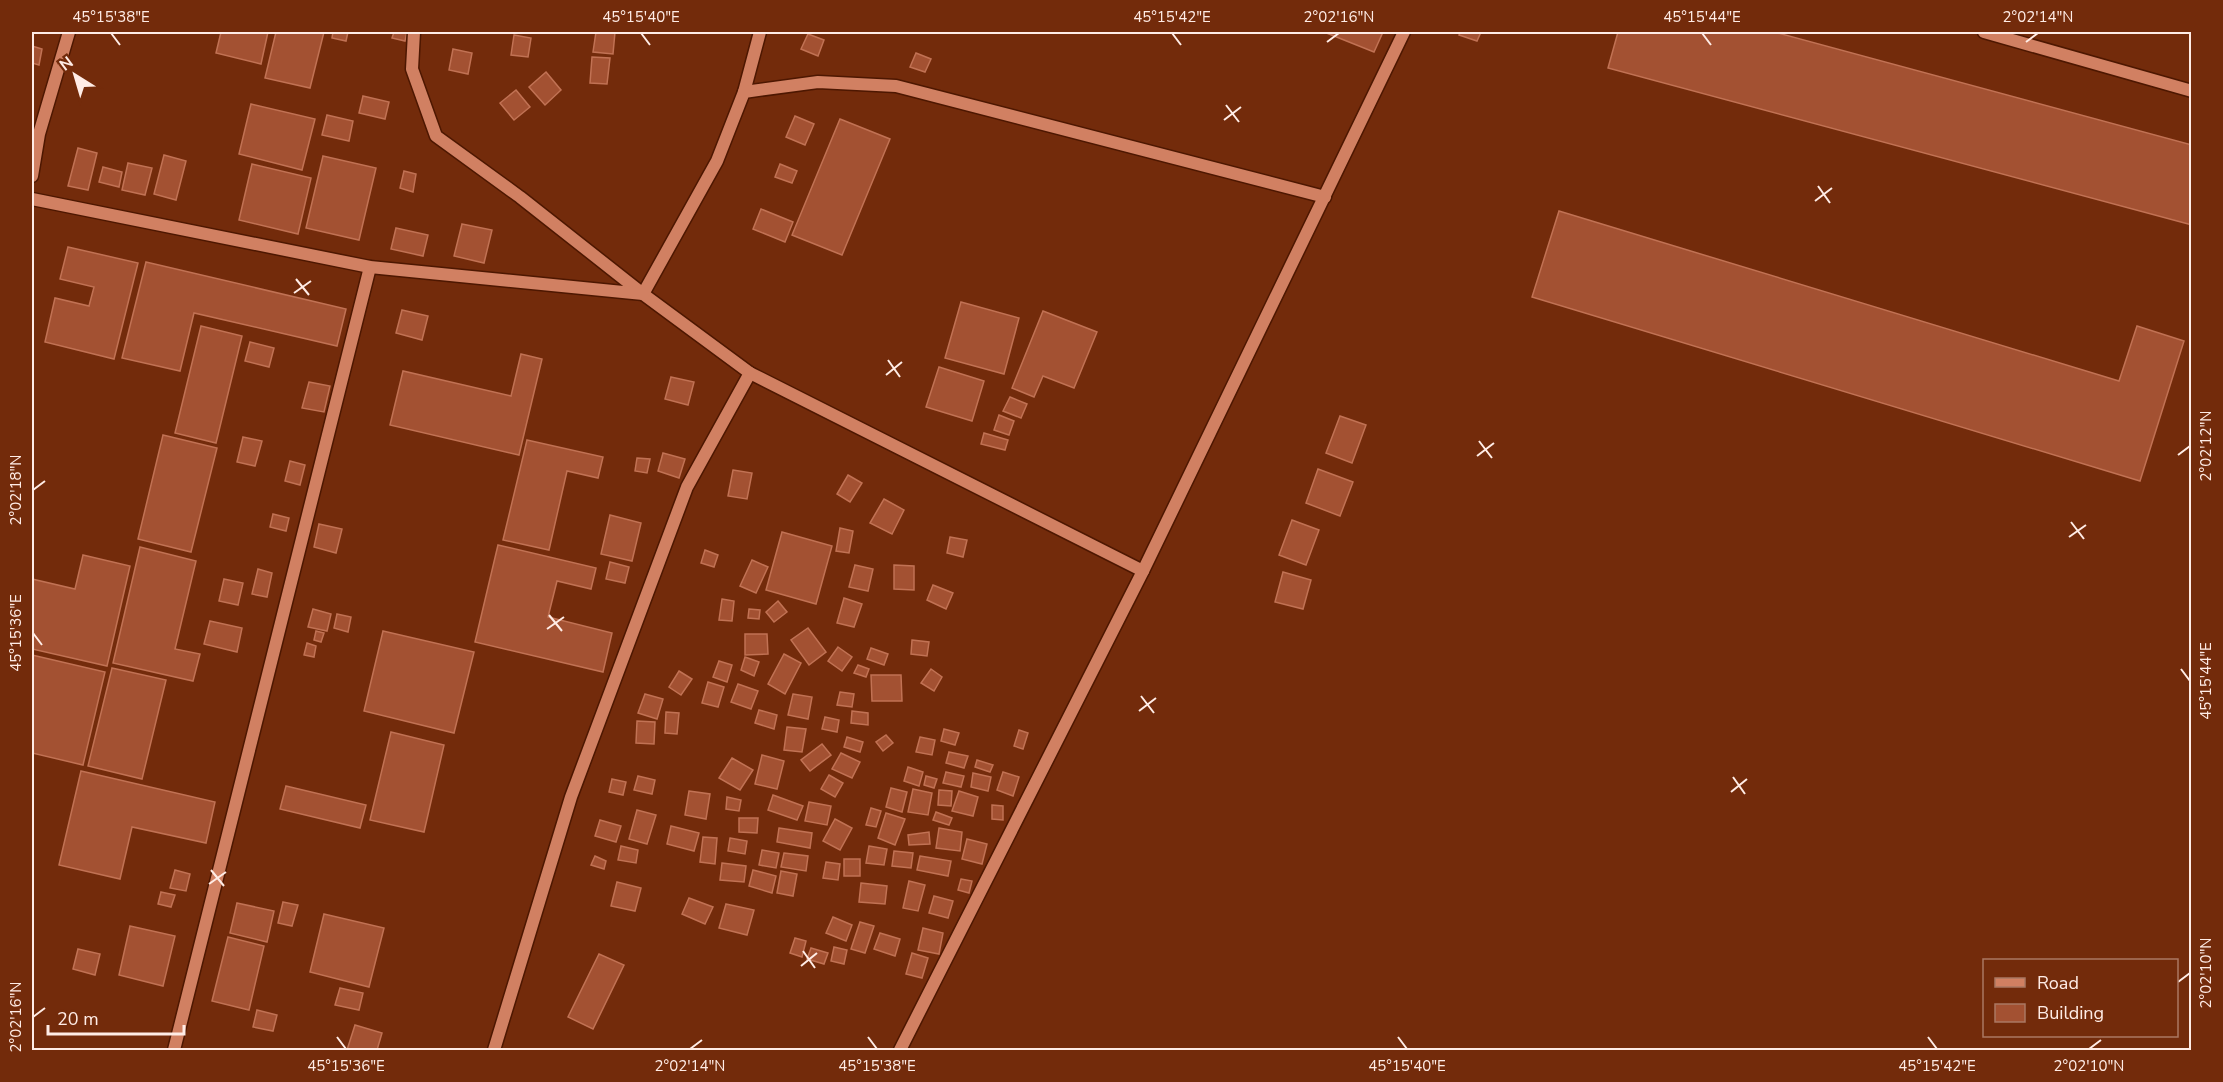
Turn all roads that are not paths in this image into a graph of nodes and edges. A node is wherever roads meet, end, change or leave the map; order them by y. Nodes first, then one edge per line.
1 (69, 32) edge
2 (414, 32) edge
3 (760, 32) edge
4 (1404, 32) edge
5 (1984, 32) edge
6 (2192, 91) edge
7 (744, 92) junction
8 (32, 176) edge
9 (1325, 197) junction
10 (32, 200) edge
11 (370, 267) junction
12 (643, 294) junction
13 (750, 373) junction
14 (1143, 570) junction
15 (174, 1050) edge
16 (494, 1050) edge
17 (900, 1050) edge

1 - 8 street
2 - 12 street
3 - 7 street
4 - 9 street
5 - 6 street
7 - 9 street
7 - 12 street
9 - 14 street
10 - 11 street
11 - 12 street
11 - 15 street
12 - 13 street
13 - 14 street
13 - 16 street
14 - 17 street

